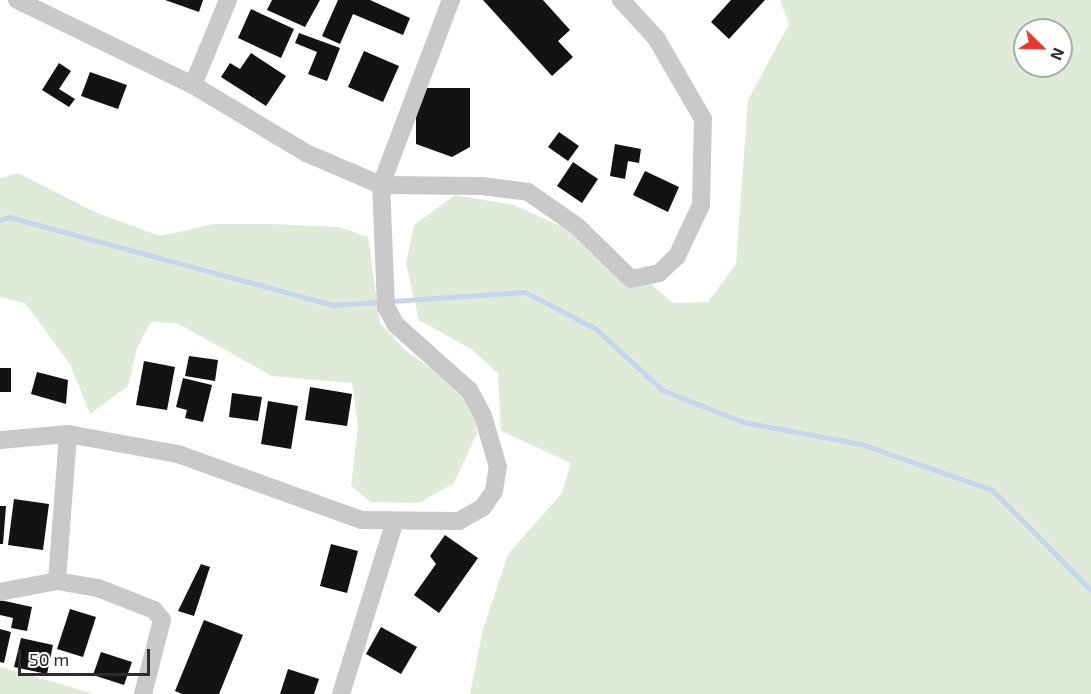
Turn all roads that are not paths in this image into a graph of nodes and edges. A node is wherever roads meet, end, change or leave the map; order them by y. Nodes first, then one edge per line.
1 (16, 0) edge
2 (228, 0) edge
3 (451, 0) edge
4 (621, 0) edge
5 (193, 85) junction
6 (381, 185) junction
7 (68, 434) junction
8 (0, 440) edge
9 (394, 524) junction
10 (57, 581) junction
11 (0, 592) edge
12 (143, 694) edge
13 (341, 694) edge

1 - 5 street
2 - 5 street
3 - 6 street
4 - 6 street
5 - 6 street
6 - 9 street
7 - 8 street
7 - 9 street
7 - 10 street
9 - 13 street
10 - 11 street
10 - 12 street

